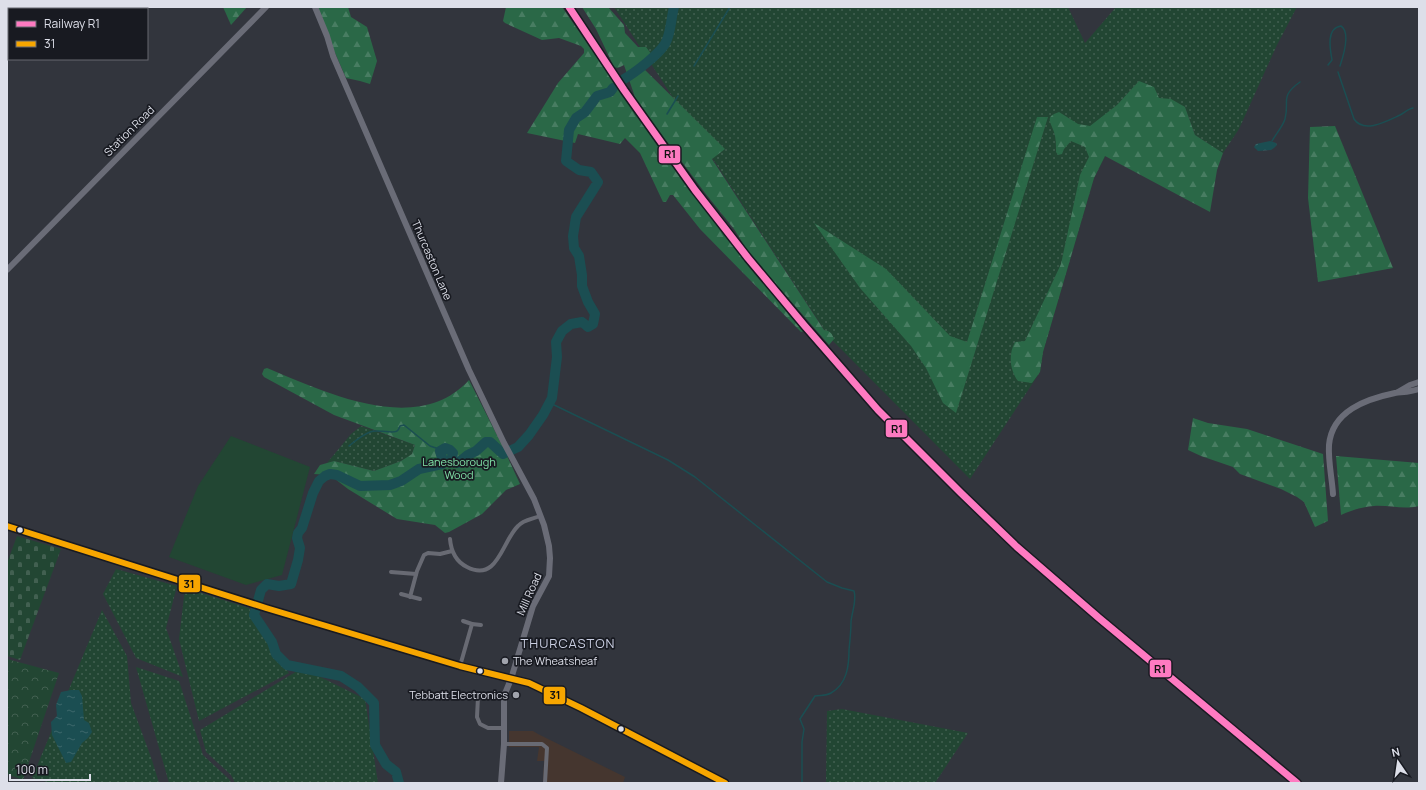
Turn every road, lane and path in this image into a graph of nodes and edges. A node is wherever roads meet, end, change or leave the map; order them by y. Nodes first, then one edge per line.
1 (266, 7) edge
2 (315, 7) edge
3 (7, 270) edge
4 (1419, 382) edge
5 (1419, 390) edge
6 (1394, 393) junction
7 (1333, 494) dead end
8 (540, 516) junction
9 (7, 526) edge
10 (450, 539) dead end
11 (452, 551) junction
12 (391, 572) dead end
13 (416, 574) junction
14 (402, 594) dead end
15 (410, 597) junction
16 (420, 599) dead end
17 (463, 621) dead end
18 (472, 624) junction
19 (481, 626) dead end
20 (460, 666) junction
21 (511, 679) junction
22 (478, 697) dead end
23 (503, 728) junction
24 (504, 744) junction
25 (501, 783) edge
26 (545, 783) edge
27 (725, 783) edge

1 - 3 street, Station Road
2 - 8 street, Thurcaston Lane
4 - 6 street
5 - 6 street
6 - 7 street
8 - 11 street
8 - 21 street, Mill Road
9 - 20 street
10 - 11 street
11 - 13 street
12 - 13 street
13 - 15 street
14 - 15 street
15 - 16 street
17 - 18 street
18 - 19 street
18 - 20 street
20 - 21 street
21 - 23 street, Mill Road
21 - 27 street
22 - 23 street
23 - 24 street, Mill Road
24 - 25 street, Mill Road
24 - 26 street

